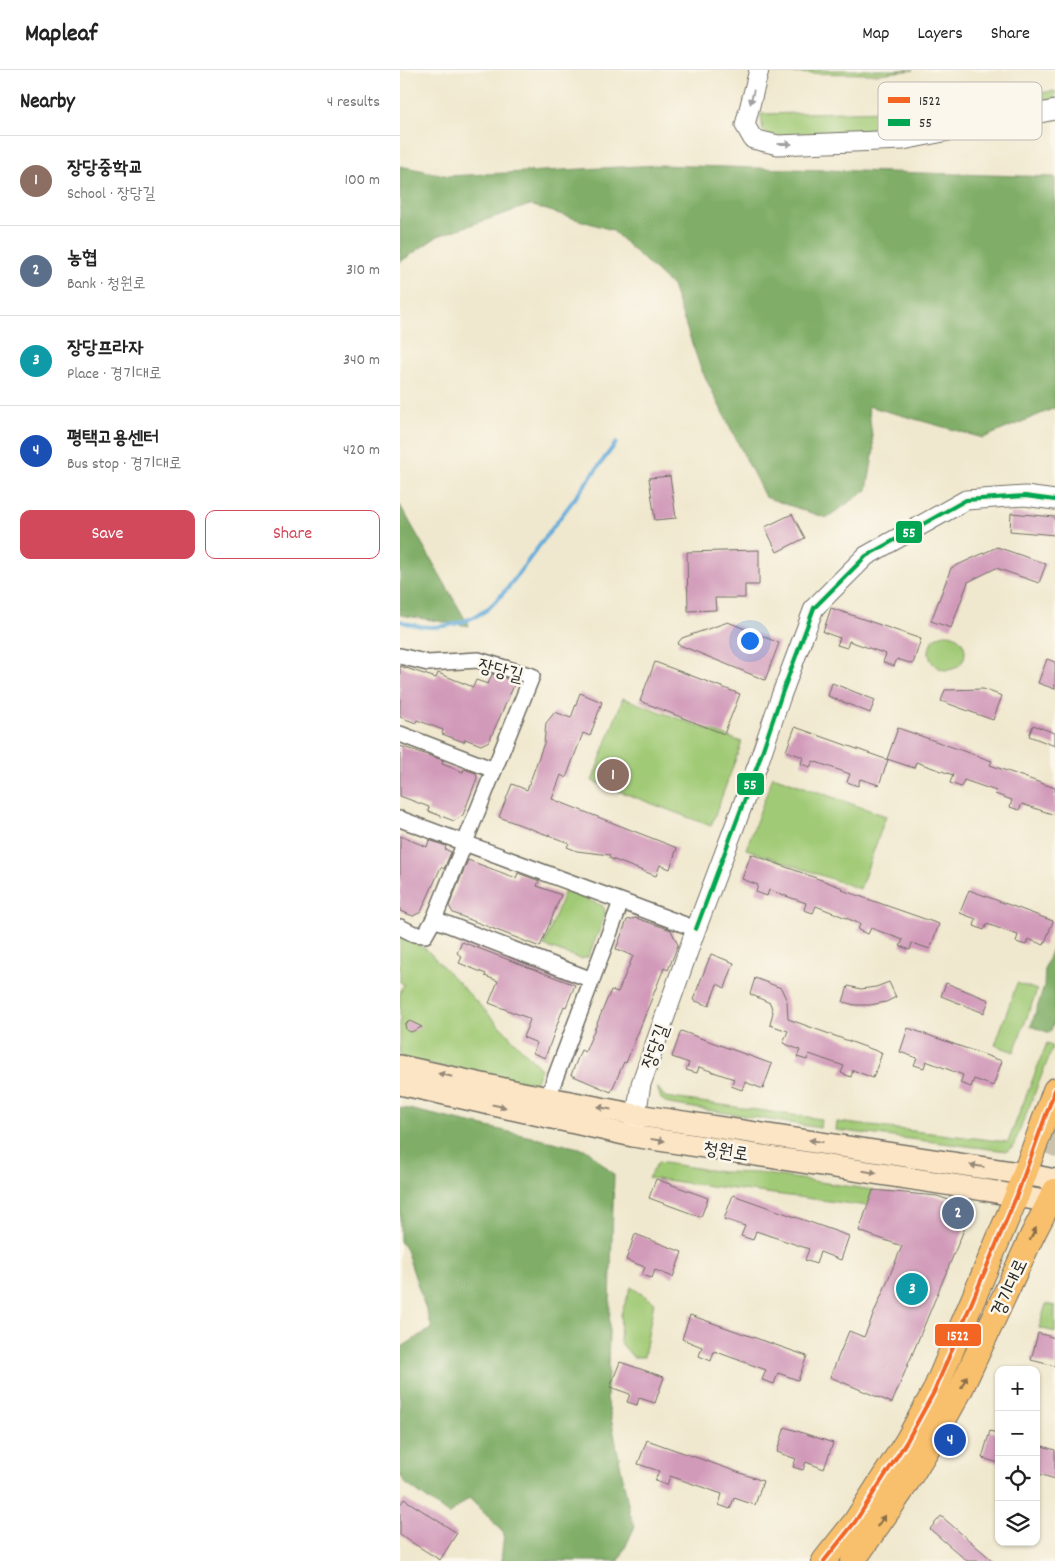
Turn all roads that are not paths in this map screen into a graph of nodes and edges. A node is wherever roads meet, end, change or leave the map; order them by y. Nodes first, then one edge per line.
1 (759, 70) edge
2 (1055, 110) edge
3 (1042, 113) edge
4 (903, 140) edge
5 (1055, 500) edge
6 (400, 656) edge
7 (400, 734) edge
8 (494, 770) junction
9 (400, 819) edge
10 (464, 844) junction
11 (621, 902) junction
12 (434, 919) junction
13 (400, 927) edge
14 (696, 929) junction
15 (592, 980) junction
16 (400, 1066) edge
17 (400, 1084) edge
18 (1055, 1090) edge
19 (548, 1097) junction
20 (637, 1115) junction
21 (633, 1136) junction
22 (1021, 1184) junction
23 (1054, 1194) edge
24 (824, 1561) edge
25 (853, 1561) edge

1 -> 4 street
3 -> 2 street
5 - 14 street, 장당길
6 - 8 street, 장당길
7 - 8 street
8 - 10 street, 장당길
9 - 10 street
10 - 11 street
10 - 12 street, 장당길
11 - 14 street
11 - 15 street
12 - 13 street, 장당길
12 - 15 street
14 - 20 street, 장당길
15 - 19 street
19 -> 16 main road, 청원로
17 -> 21 main road, 청원로
18 - 22 main road, 경기대로
20 -> 19 main road, 청원로
20 - 21 street, 장당길
22 -> 20 main road, 청원로
21 -> 22 main road, 청원로
22 - 23 main road, 청원로
22 - 24 main road, 경기대로
25 -> 23 main road, 경기대로

